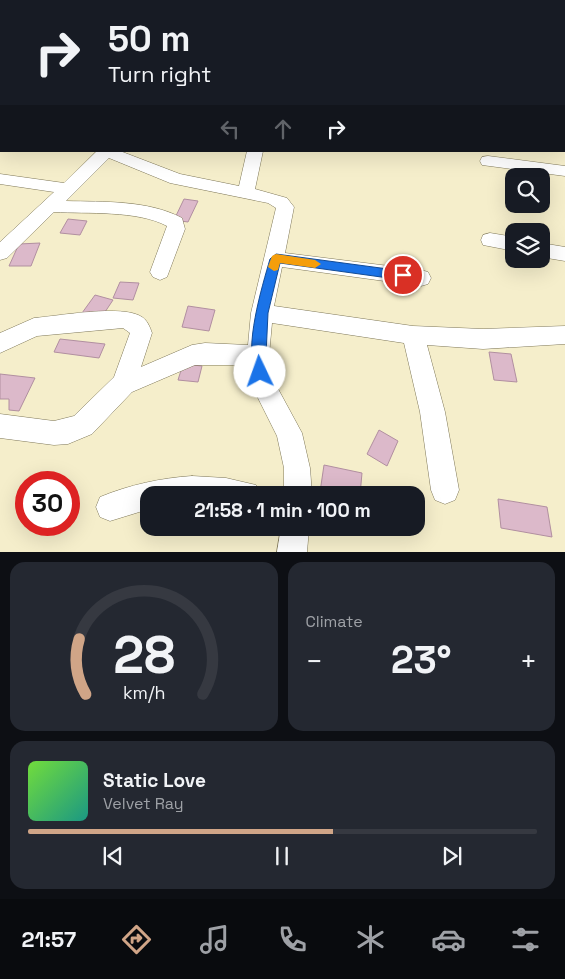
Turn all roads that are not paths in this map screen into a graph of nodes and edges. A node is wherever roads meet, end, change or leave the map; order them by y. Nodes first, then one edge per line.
1 (255, 152) edge
2 (546, 152) edge
3 (117, 153) edge
4 (488, 161) dead end
5 (557, 170) edge
6 (0, 179) edge
7 (69, 189) junction
8 (246, 193) junction
9 (50, 206) junction
10 (490, 240) dead end
11 (505, 242) edge
12 (550, 252) edge
13 (0, 253) edge
14 (565, 254) edge
15 (276, 259) junction
16 (160, 272) dead end
17 (421, 278) dead end
18 (262, 313) junction
19 (413, 335) junction
20 (565, 335) edge
21 (0, 343) edge
22 (258, 355) junction
23 (124, 384) junction
24 (0, 426) edge
25 (298, 486) edge
26 (445, 490) dead end
27 (140, 498) edge
28 (110, 508) dead end
29 (294, 536) edge
30 (292, 552) edge

1 - 8 street
2 - 5 street
3 - 7 street
3 - 8 street
4 - 5 street
6 - 7 street
7 - 9 street
8 - 15 street
9 - 13 street
9 - 16 street
10 - 11 street
12 - 14 street
15 - 17 street
15 - 18 street
18 - 19 street
18 - 22 street
19 - 20 street
19 - 26 street
21 - 23 street
22 - 23 street
22 - 25 street
23 - 24 street
27 - 28 street
29 - 30 street

